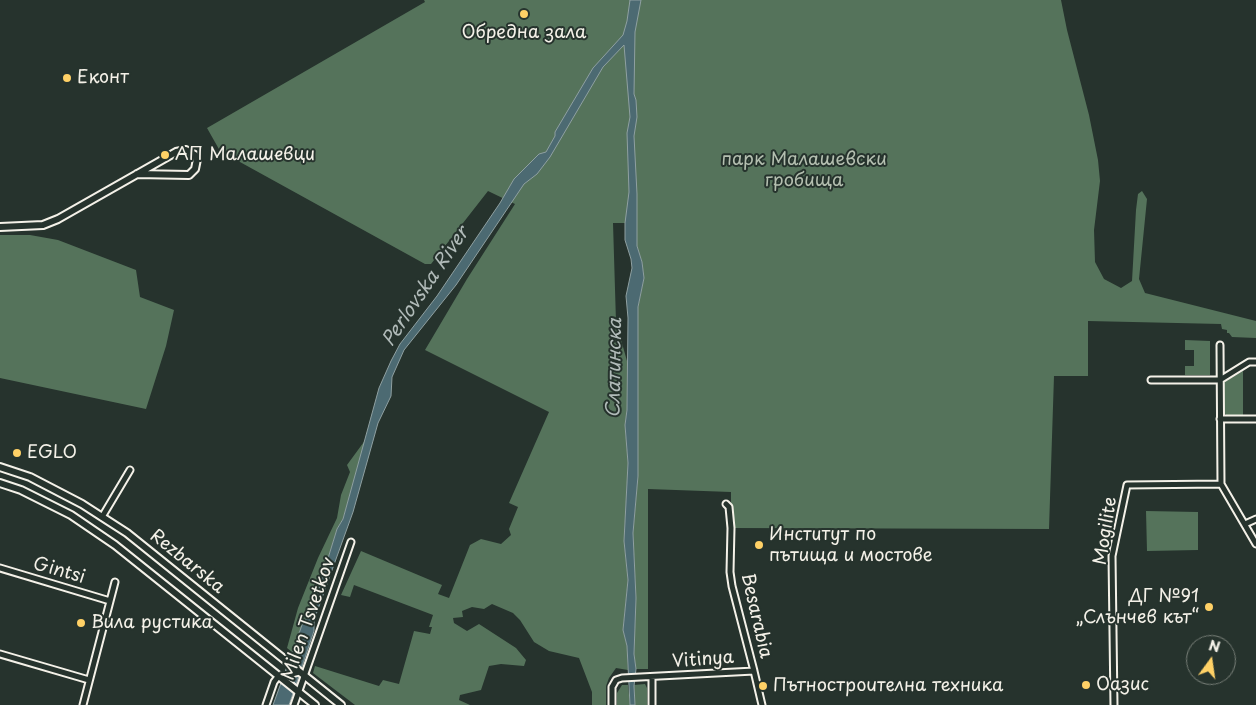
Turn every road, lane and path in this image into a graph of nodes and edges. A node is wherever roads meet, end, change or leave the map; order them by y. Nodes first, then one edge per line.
1 (137, 174) junction
2 (0, 227) edge
3 (1220, 345) dead end
4 (1256, 362) edge
5 (1150, 380) dead end
6 (1220, 380) junction
7 (1220, 419) junction
8 (1256, 419) edge
9 (0, 467) edge
10 (130, 470) dead end
11 (0, 483) edge
12 (1221, 484) junction
13 (726, 504) dead end
14 (102, 517) junction
15 (1256, 519) edge
16 (1246, 524) junction
17 (350, 542) dead end
18 (1256, 544) edge
19 (0, 568) edge
20 (115, 582) dead end
21 (110, 601) junction
22 (0, 654) edge
23 (754, 671) junction
24 (302, 674) junction
25 (280, 677) junction
26 (652, 677) junction
27 (89, 680) junction
28 (299, 691) junction
29 (83, 705) edge
30 (266, 705) edge
31 (294, 705) edge
32 (315, 705) edge
33 (341, 705) edge
34 (612, 705) edge
35 (652, 705) edge
36 (762, 705) edge
37 (1114, 705) edge

1 - 1 street
1 - 2 street
3 - 6 street
4 - 6 street
5 - 6 street
6 - 7 street
7 - 8 street
7 - 12 street
9 - 14 street, Rezbarska
10 - 14 street
11 - 25 street, Rezbarska
12 - 16 street
12 - 37 street, Mogilite
13 - 23 street, Besarabia
14 - 24 street, Rezbarska
15 - 16 street
16 - 18 street
17 - 24 street, Milen Tsvetkov
19 - 21 street, Gintsi
20 - 21 street
21 - 27 street
22 - 27 street
23 - 26 street, Vitinya
23 - 36 street, Besarabia
24 - 25 street, Milen Tsvetkov
24 - 28 street, Milen Tsvetkov
24 - 33 street, Rezbarska
25 - 28 street, Rezbarska
25 - 30 street, Milen Tsvetkov
26 - 34 street, Vitinya
26 - 35 street, Vitinya
27 - 29 street
28 - 31 street, Milen Tsvetkov
28 - 32 street, Rezbarska

